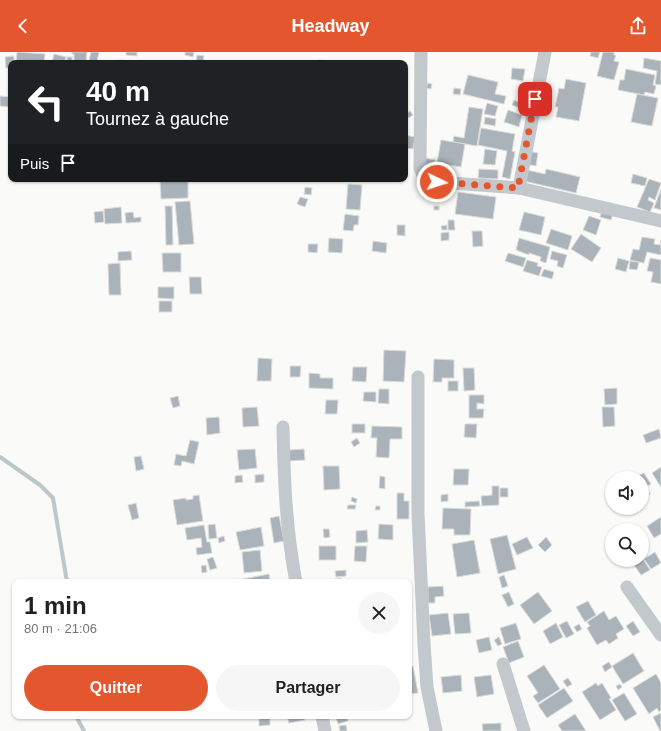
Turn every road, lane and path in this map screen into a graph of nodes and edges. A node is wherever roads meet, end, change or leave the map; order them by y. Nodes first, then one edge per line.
1 (421, 52) edge
2 (544, 52) edge
3 (518, 188) junction
4 (661, 221) edge
5 (418, 377) dead end
6 (283, 427) dead end
7 (295, 579) edge
8 (628, 586) dead end
9 (661, 635) edge
10 (503, 664) dead end
11 (323, 719) edge
12 (325, 731) edge
13 (436, 731) edge
14 (524, 731) edge

1 - 3 street
2 - 3 street
3 - 4 street
5 - 13 street
6 - 7 street
8 - 9 street
10 - 14 street
11 - 12 street

